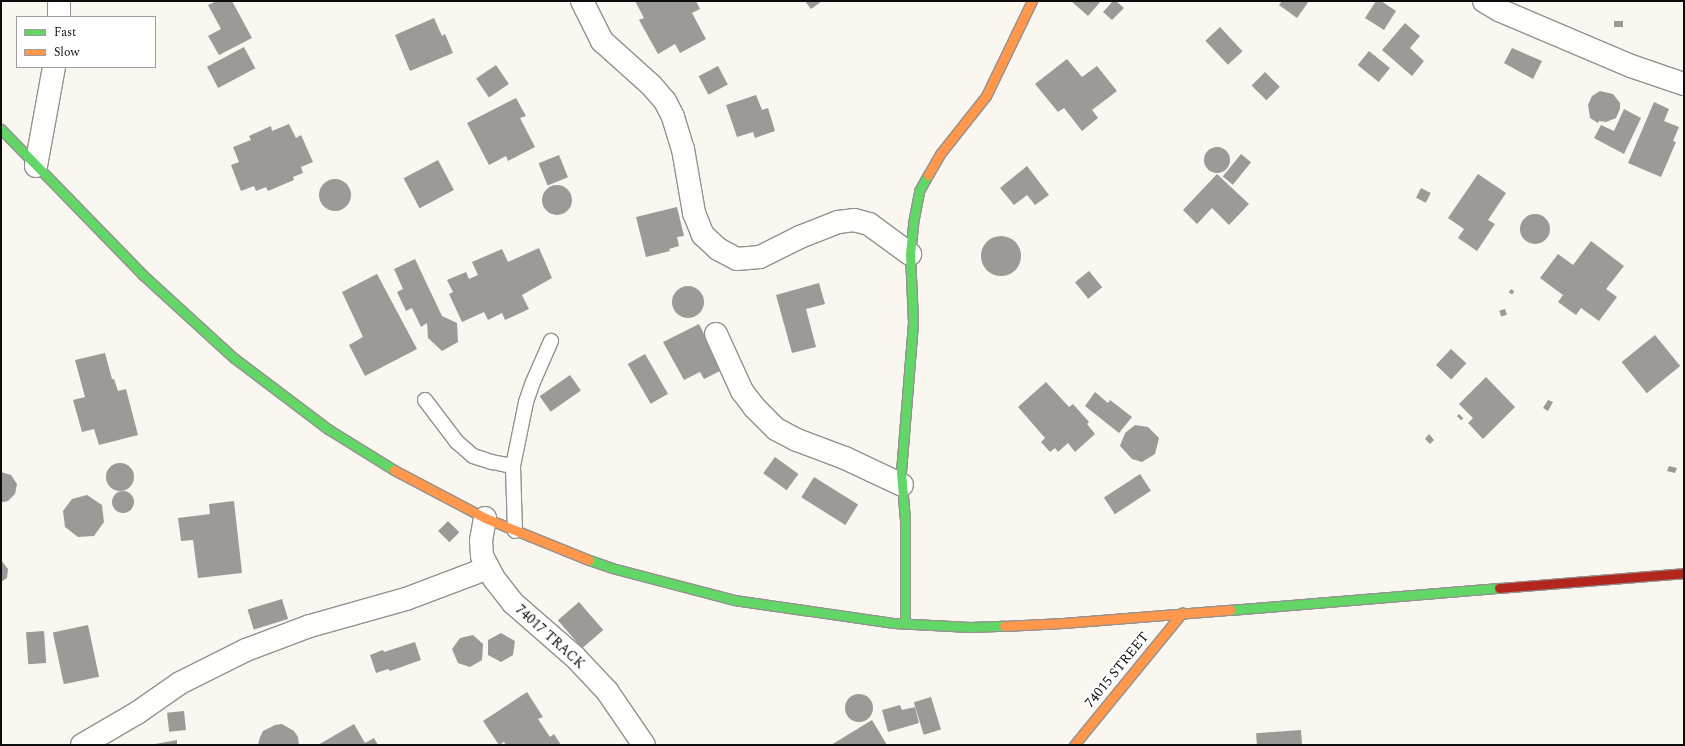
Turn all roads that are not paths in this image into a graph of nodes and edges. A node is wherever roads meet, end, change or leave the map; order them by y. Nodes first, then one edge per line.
1 (59, 1) edge
2 (582, 1) edge
3 (1032, 1) edge
4 (1484, 1) edge
5 (58, 16) edge
6 (54, 68) edge
7 (1684, 84) edge
8 (1, 129) edge
9 (36, 166) junction
10 (910, 254) junction
11 (716, 334) dead end
12 (551, 341) dead end
13 (425, 400) dead end
14 (513, 466) junction
15 (902, 485) junction
16 (485, 518) junction
17 (515, 531) junction
18 (488, 568) junction
19 (1684, 573) edge
20 (1182, 613) junction
21 (905, 623) junction
22 (82, 745) edge
23 (644, 745) edge
24 (1074, 745) edge

1 - 5 street
2 - 10 street
3 - 10 street
4 - 7 street
6 - 9 street
8 - 9 street
9 - 16 street
10 - 15 street
11 - 15 street
12 - 14 lane
13 - 14 lane
14 - 17 lane
15 - 21 street
16 - 17 street
16 - 18 street, 74017 TRACK
17 - 21 street
18 - 22 street
18 - 23 street, 74017 TRACK
19 - 20 street
20 - 21 street
20 - 24 street, 74015 STREET

